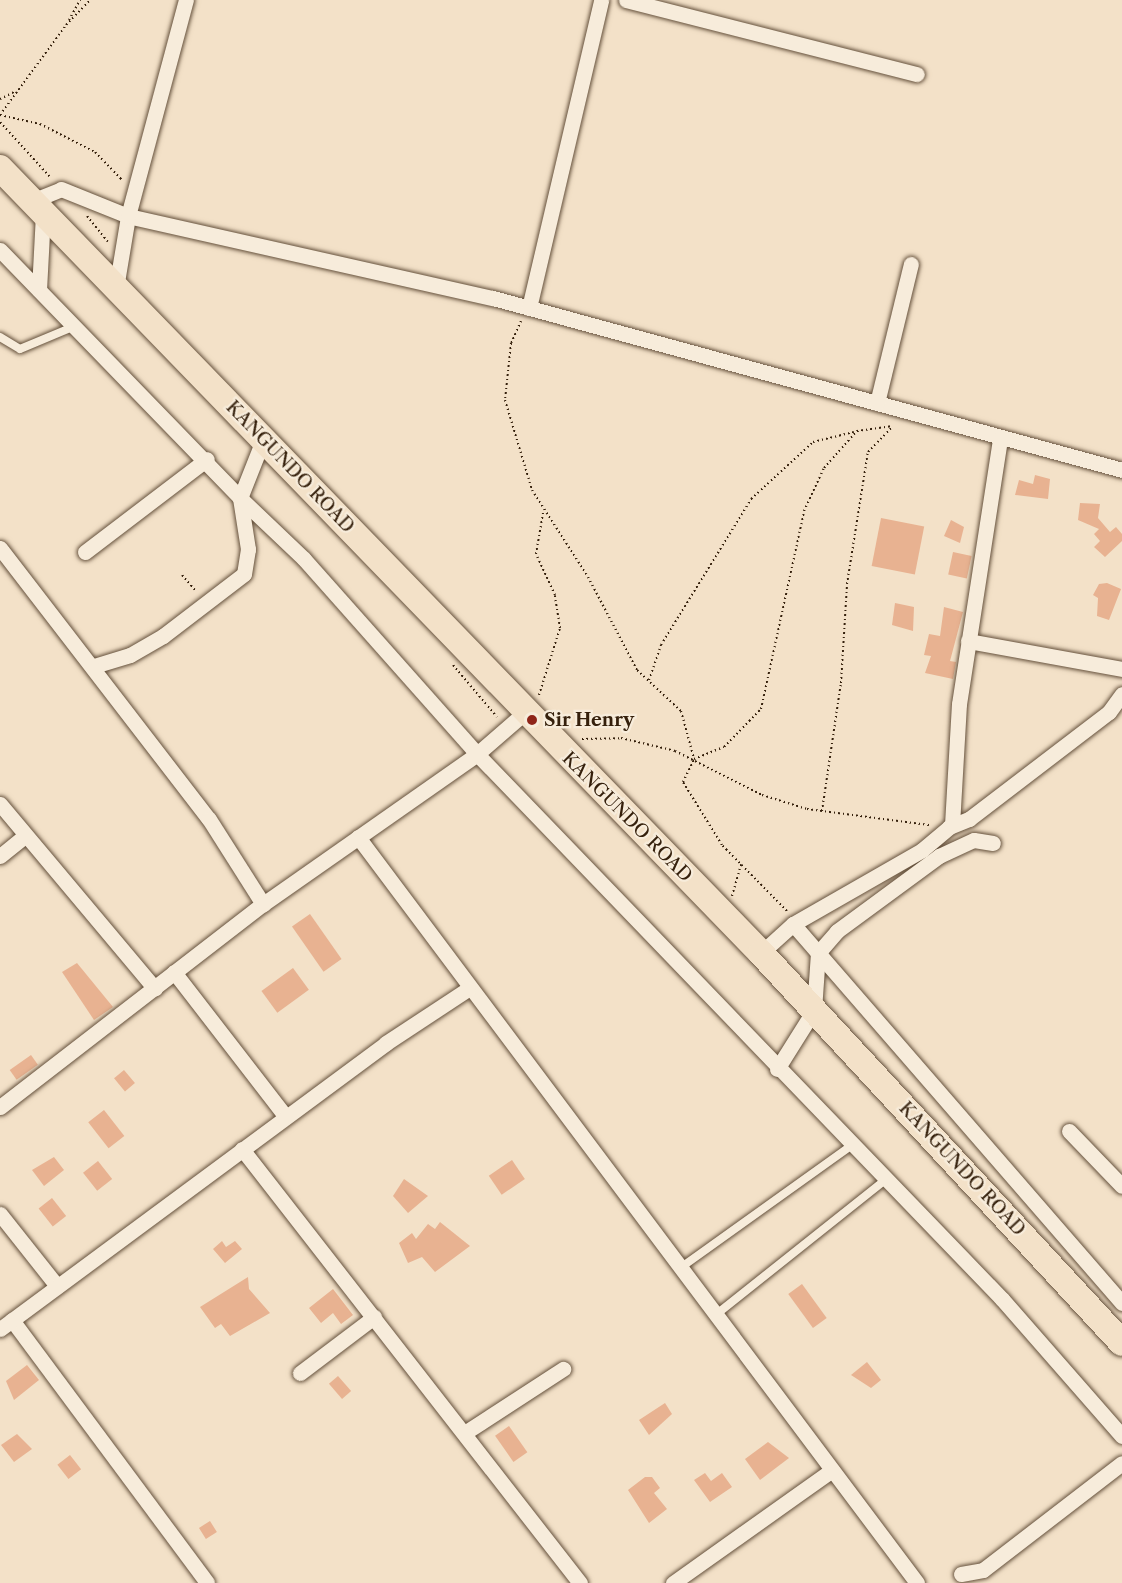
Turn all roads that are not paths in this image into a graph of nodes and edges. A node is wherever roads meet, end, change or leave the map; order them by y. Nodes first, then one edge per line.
1 (186, 0) edge
2 (601, 0) edge
3 (626, 0) edge
4 (917, 74) dead end
5 (0, 168) edge
6 (37, 208) junction
7 (128, 216) junction
8 (0, 250) edge
9 (912, 264) dead end
10 (116, 288) junction
11 (39, 290) junction
12 (530, 308) junction
13 (75, 326) junction
14 (0, 337) edge
15 (877, 403) junction
16 (1000, 438) junction
17 (263, 440) junction
18 (207, 459) junction
19 (1122, 470) edge
20 (240, 498) junction
21 (0, 548) edge
22 (85, 552) dead end
23 (968, 641) junction
24 (93, 666) junction
25 (1122, 669) edge
26 (1122, 694) edge
27 (524, 714) junction
28 (477, 754) junction
29 (0, 804) edge
30 (950, 826) junction
31 (25, 836) junction
32 (358, 837) junction
33 (993, 843) dead end
34 (0, 856) edge
35 (263, 904) junction
36 (794, 924) junction
37 (761, 953) junction
38 (818, 953) junction
39 (174, 972) junction
40 (155, 989) junction
41 (468, 989) junction
42 (814, 1010) junction
43 (777, 1069) junction
44 (0, 1107) edge
45 (286, 1117) junction
46 (1069, 1131) dead end
47 (852, 1145) junction
48 (242, 1149) junction
49 (885, 1180) junction
50 (1122, 1186) edge
51 (0, 1214) edge
52 (683, 1266) junction
53 (57, 1287) junction
54 (1121, 1300) edge
55 (717, 1313) junction
56 (374, 1317) junction
57 (6, 1324) edge
58 (1122, 1343) edge
59 (563, 1369) dead end
60 (300, 1373) dead end
61 (466, 1432) junction
62 (1122, 1436) edge
63 (1122, 1463) edge
64 (832, 1470) junction
65 (961, 1574) dead end
66 (207, 1583) edge
67 (580, 1583) edge
68 (673, 1583) edge
69 (916, 1583) edge

1 - 7 street
2 - 12 street
3 - 4 street
5 - 6 highway, KANGUNDO ROAD
6 - 7 street
6 - 10 highway, KANGUNDO ROAD
6 - 11 street
7 - 10 street
7 - 12 street
8 - 11 street
9 - 15 street
10 - 17 highway, KANGUNDO ROAD
11 - 13 street
12 - 15 street
13 - 14 lane
13 - 18 street
15 - 16 street
16 - 19 street
16 - 23 street
17 - 20 street
17 - 27 highway, KANGUNDO ROAD
18 - 20 street
18 - 22 street
20 - 24 street
20 - 28 street
21 - 24 street
23 - 25 street
23 - 30 street
24 - 35 street
26 - 30 street
27 - 28 street
27 - 37 highway, KANGUNDO ROAD
28 - 32 street
28 - 43 street
29 - 31 street
30 - 36 street
31 - 34 street
31 - 40 street
32 - 35 street
32 - 41 street
33 - 38 street
35 - 39 street
36 - 37 street
36 - 38 street
37 - 42 highway, KANGUNDO ROAD
38 - 42 street
38 - 54 street
39 - 40 street
39 - 45 street
40 - 44 street
41 - 45 street
41 - 52 street
42 - 43 street
42 - 58 highway, KANGUNDO ROAD
43 - 47 street
45 - 48 street
46 - 50 street
47 - 49 street
47 - 52 lane
48 - 53 street
48 - 56 street
49 - 55 lane
49 - 62 street
51 - 53 street
52 - 55 street
53 - 57 street
55 - 64 street
56 - 60 street
56 - 61 street
57 - 66 street
59 - 61 street
61 - 67 street
63 - 65 street
64 - 68 street
64 - 69 street

